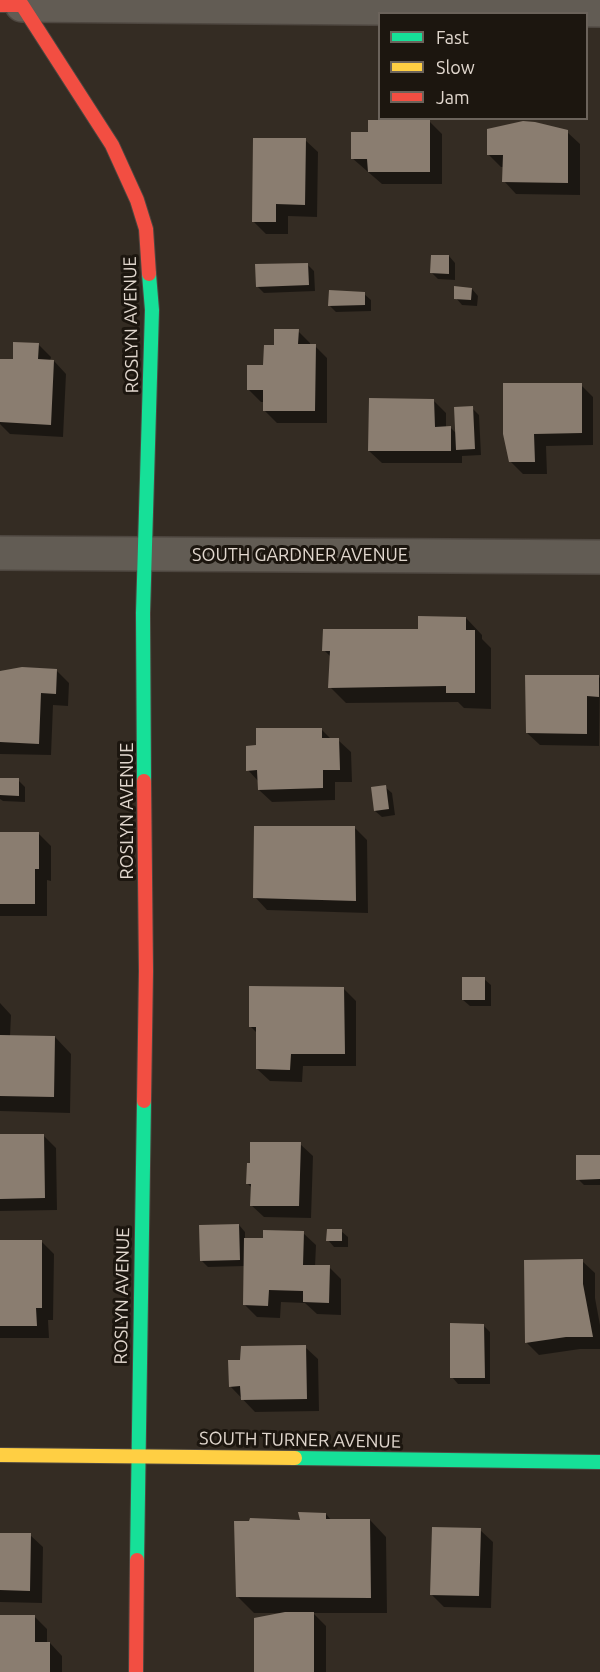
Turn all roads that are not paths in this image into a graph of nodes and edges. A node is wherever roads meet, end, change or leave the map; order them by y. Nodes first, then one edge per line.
1 (11, 5) edge
2 (600, 10) edge
3 (0, 552) edge
4 (146, 554) junction
5 (600, 557) edge
6 (0, 1455) edge
7 (137, 1456) junction
8 (600, 1462) edge
9 (136, 1672) edge

1 - 2 street
1 - 4 street, ROSLYN AVENUE
3 - 4 street, SOUTH GARDNER AVENUE
4 - 5 street, SOUTH GARDNER AVENUE
4 - 7 street, ROSLYN AVENUE
6 - 7 street, SOUTH TURNER AVENUE
7 - 8 street, SOUTH TURNER AVENUE
7 - 9 street, ROSLYN AVENUE

